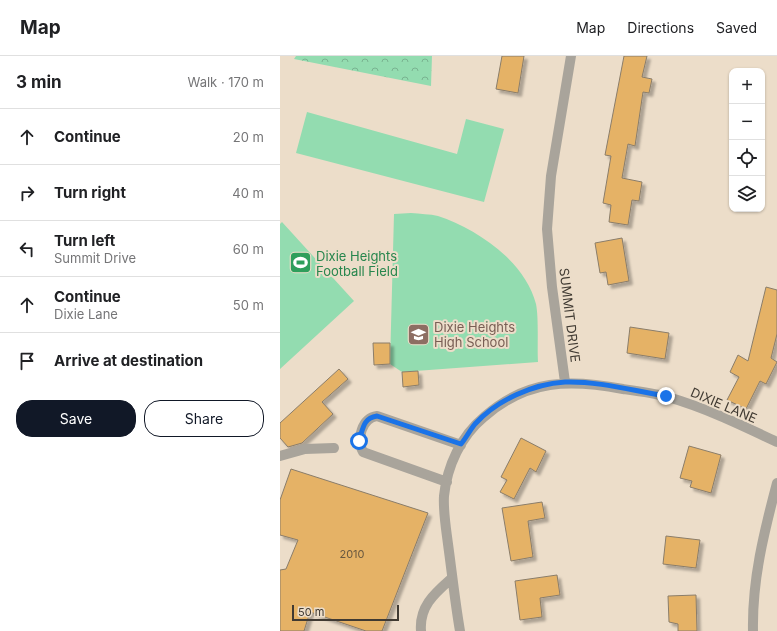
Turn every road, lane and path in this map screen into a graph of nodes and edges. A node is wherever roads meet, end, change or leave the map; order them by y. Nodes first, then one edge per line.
1 (571, 56) edge
2 (565, 382) junction
3 (777, 442) edge
4 (461, 444) junction
5 (334, 448) dead end
6 (280, 456) edge
7 (447, 482) junction
8 (777, 483) edge
9 (452, 578) junction
10 (421, 631) edge
11 (460, 631) edge
12 (753, 631) edge

1 - 2 street, SUMMIT DRIVE
2 - 3 street, DIXIE LANE
2 - 4 street, SUMMIT DRIVE
4 - 7 street, SUMMIT DRIVE
4 - 7 street
5 - 6 street
7 - 9 street, SUMMIT DRIVE
8 - 12 street
9 - 10 street
9 - 11 street, SUMMIT DRIVE

